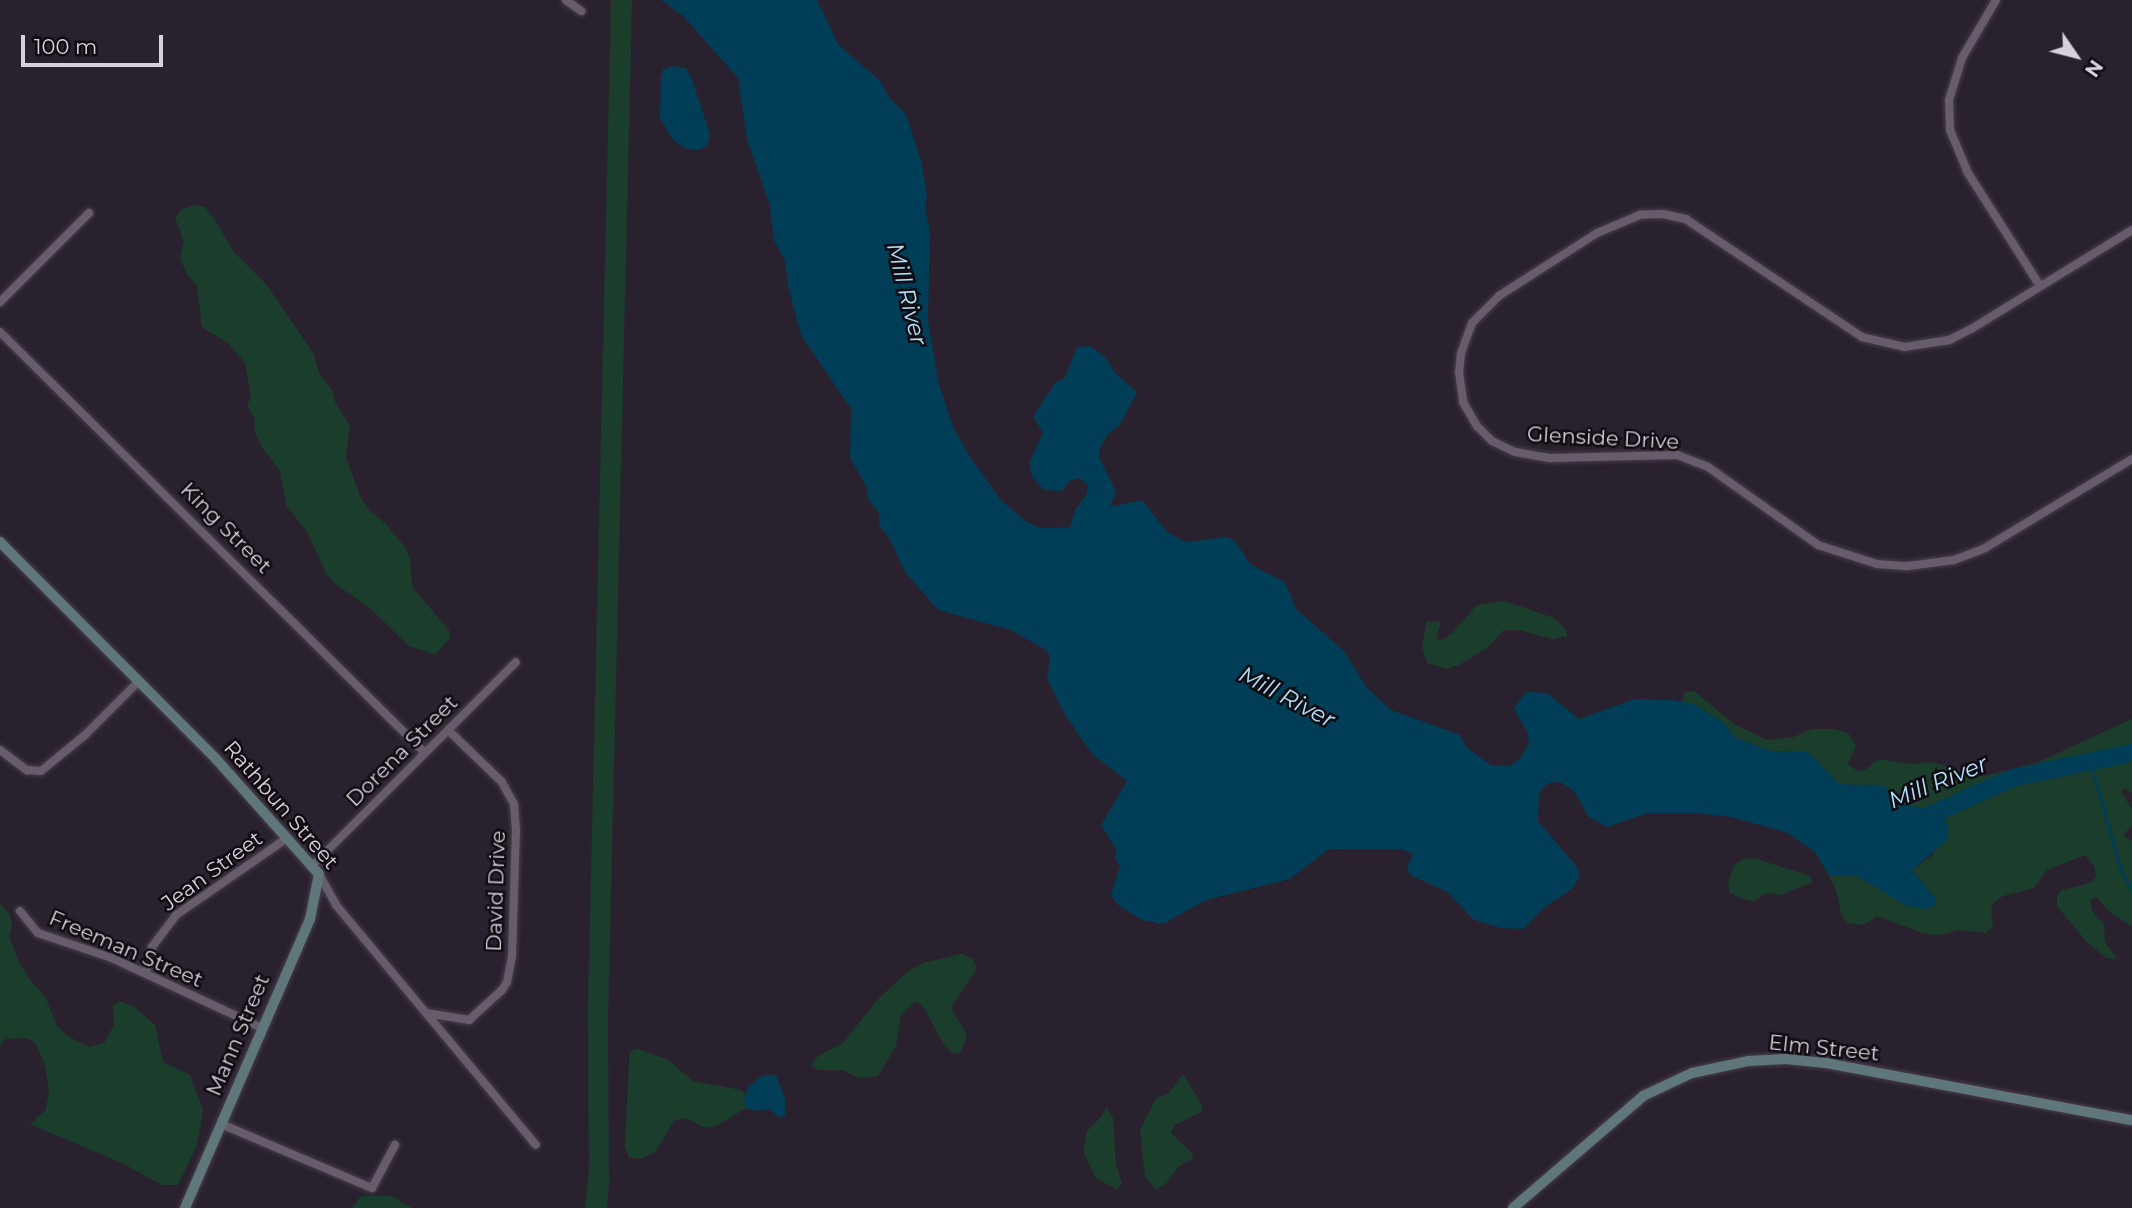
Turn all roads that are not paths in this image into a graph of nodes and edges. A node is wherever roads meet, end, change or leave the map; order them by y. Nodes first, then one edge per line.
1 (566, 0) edge
2 (1996, 0) edge
3 (581, 11) dead end
4 (89, 213) dead end
5 (2132, 230) edge
6 (2040, 286) junction
7 (0, 302) edge
8 (0, 332) edge
9 (2132, 459) edge
10 (0, 542) edge
11 (516, 662) dead end
12 (139, 681) junction
13 (448, 730) junction
14 (0, 750) edge
15 (424, 752) junction
16 (287, 838) junction
17 (316, 870) junction
18 (19, 911) dead end
19 (146, 973) junction
20 (426, 1013) junction
21 (262, 1028) junction
22 (2132, 1120) edge
23 (221, 1124) junction
24 (395, 1144) dead end
25 (536, 1145) dead end
26 (185, 1208) edge
27 (1513, 1208) edge

1 - 3 street
2 - 6 street
4 - 7 street
5 - 6 street, Glenside Drive
6 - 9 street, Glenside Drive
8 - 15 street, King Street
10 - 12 street, Rathbun Street
11 - 13 street, Dorena Street
12 - 14 street
12 - 16 street, Rathbun Street
13 - 15 street, Dorena Street
13 - 20 street, David Drive
15 - 17 street, Dorena Street
16 - 17 street, Rathbun Street
16 - 19 street, Jean Street
17 - 20 street, Rathbun Street
17 - 21 street, Mann Street
18 - 19 street, Freeman Street
19 - 21 street, Freeman Street
20 - 25 street, Rathbun Street
21 - 23 street, Mann Street
22 - 27 street, Elm Street
23 - 24 street
23 - 26 street, Mann Street

